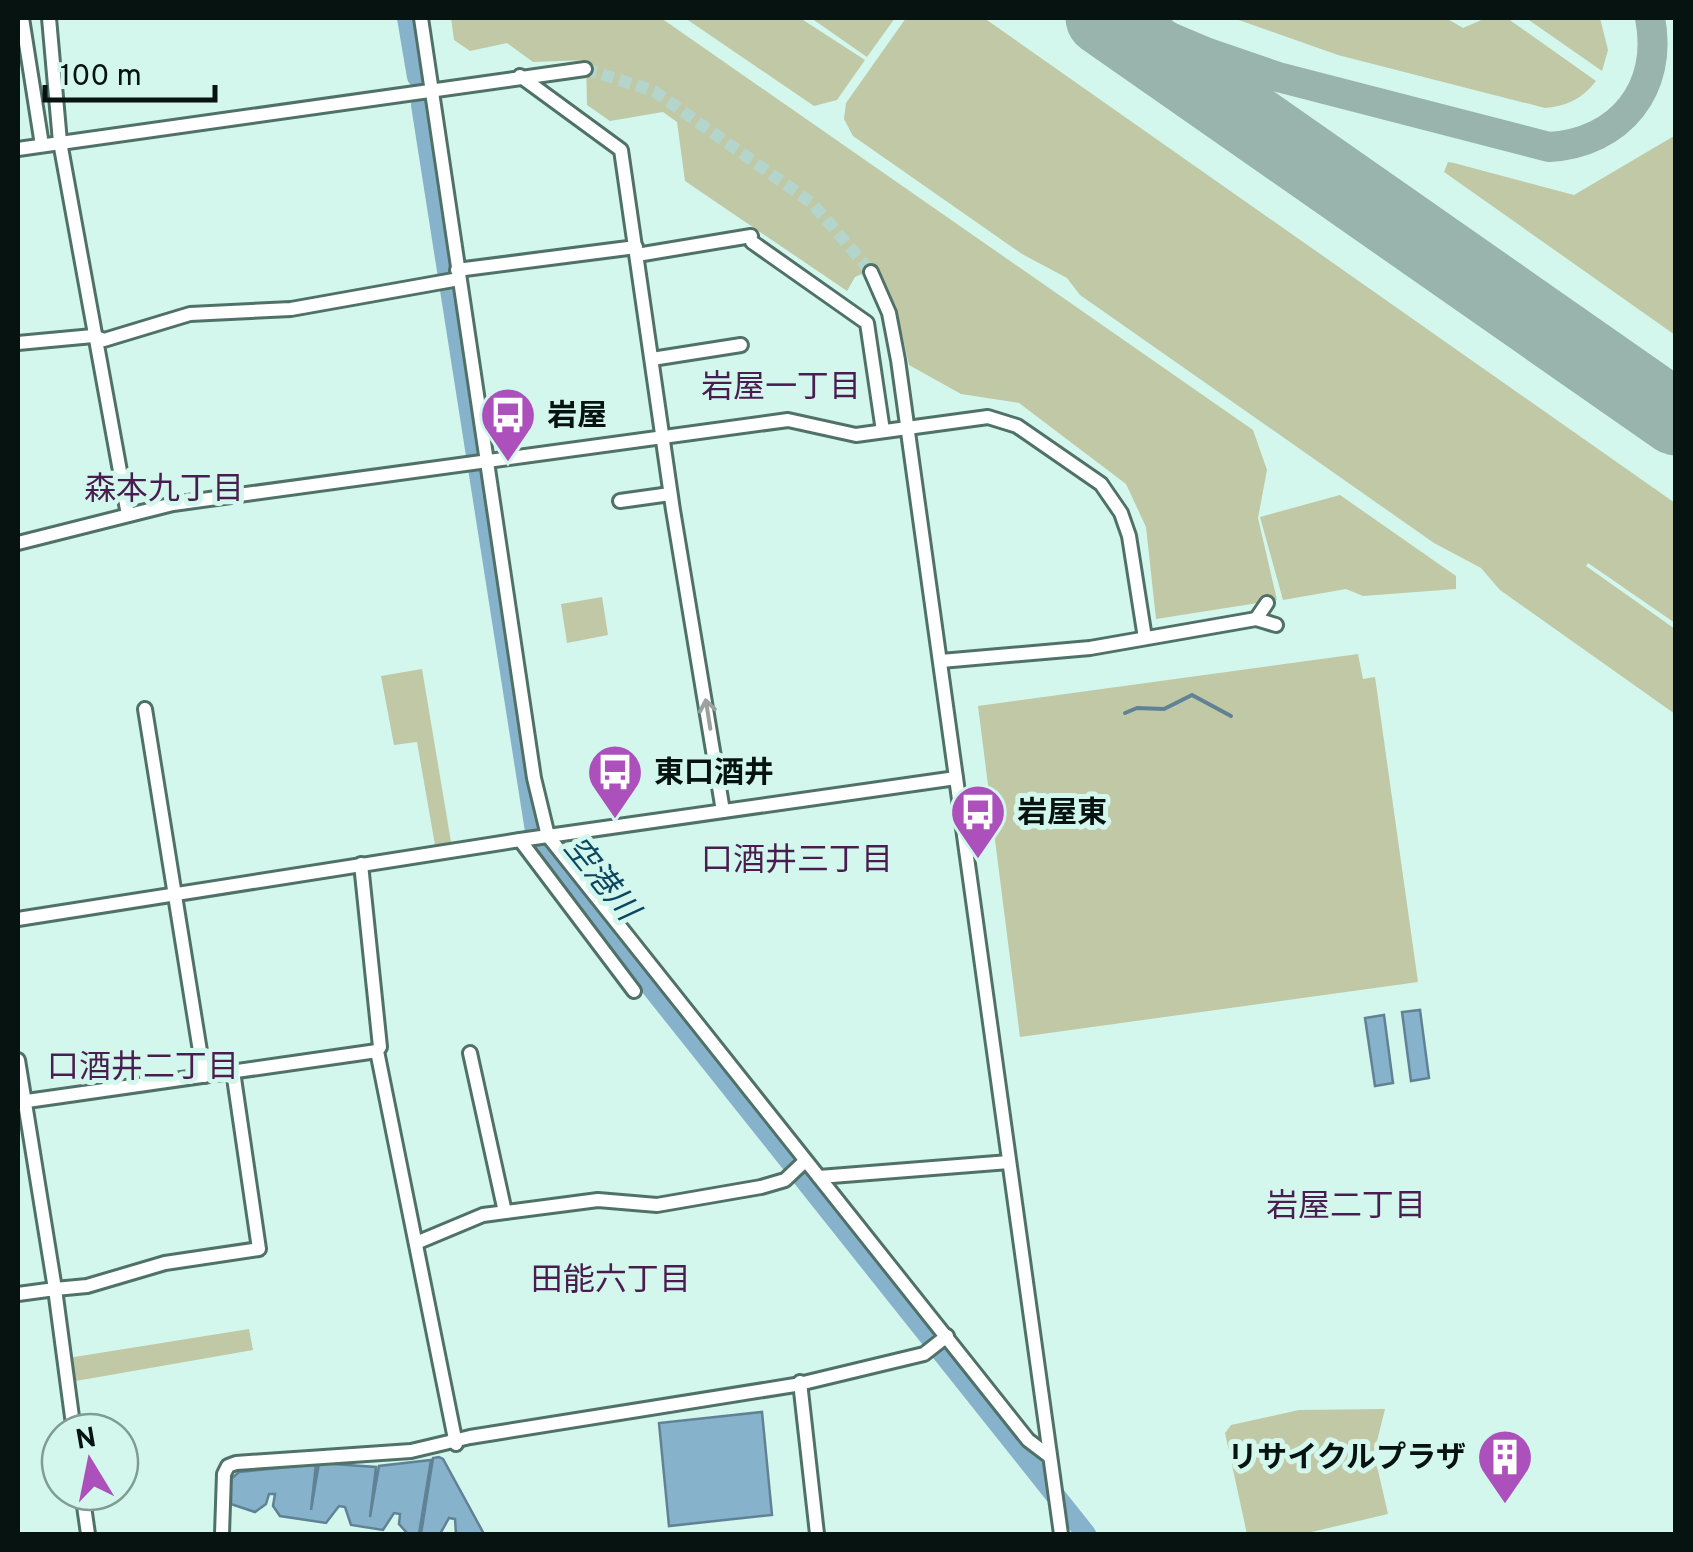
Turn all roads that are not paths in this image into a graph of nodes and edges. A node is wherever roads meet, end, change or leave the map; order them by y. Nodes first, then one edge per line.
1 (22, 18) edge
2 (49, 18) edge
3 (421, 18) edge
4 (585, 70) tunnel mouth
5 (520, 76) junction
6 (431, 88) junction
7 (60, 142) junction
8 (42, 145) junction
9 (18, 149) edge
10 (636, 251) junction
11 (872, 272) tunnel mouth
12 (456, 276) junction
13 (94, 336) junction
14 (18, 343) edge
15 (740, 345) dead end
16 (652, 359) junction
17 (908, 428) junction
18 (883, 432) junction
19 (663, 436) junction
20 (484, 462) junction
21 (670, 494) junction
22 (620, 501) dead end
23 (128, 515) junction
24 (18, 542) edge
25 (1267, 604) dead end
26 (1256, 619) junction
27 (1276, 625) dead end
28 (1145, 638) junction
29 (941, 662) junction
30 (145, 709) dead end
31 (956, 778) junction
32 (722, 811) junction
33 (534, 838) junction
34 (361, 864) junction
35 (174, 894) junction
36 (18, 919) edge
37 (634, 990) dead end
38 (377, 1050) junction
39 (470, 1054) dead end
40 (18, 1060) edge
41 (234, 1071) junction
42 (204, 1076) junction
43 (21, 1102) edge
44 (804, 1162) junction
45 (1010, 1162) junction
46 (819, 1176) junction
47 (505, 1212) junction
48 (416, 1243) junction
49 (54, 1290) junction
50 (18, 1294) edge
51 (945, 1338) junction
52 (800, 1382) junction
53 (71, 1412) edge
54 (456, 1444) junction
55 (1050, 1462) junction
56 (1060, 1527) edge
57 (222, 1534) edge
58 (817, 1534) edge
59 (1068, 1534) edge

1 - 8 street
2 - 7 street
3 - 6 street
4 - 5 street
5 - 6 street
5 - 10 street
6 - 7 street
6 - 12 street
7 - 8 street
7 - 13 street
8 - 9 street
10 - 12 street
10 - 16 street
10 - 18 street
11 - 17 street
12 - 13 street
12 - 20 street
13 - 14 street
13 - 23 street
15 - 16 street
16 - 19 street
17 - 18 street
17 - 28 street
17 - 29 street
18 - 19 street
19 - 20 street
19 - 21 street
20 - 23 street
20 - 33 street
21 - 22 street
32 -> 21 street
23 - 24 street
25 - 26 street
26 - 27 street
26 - 28 street
28 - 29 street
29 - 31 street
30 - 35 street
31 - 32 street
31 - 45 street
32 - 33 street
33 - 34 street
33 - 37 street
33 - 44 street
34 - 35 street
34 - 38 street
35 - 36 street
35 - 42 street
38 - 41 street
38 - 48 street
39 - 47 street
40 - 43 street
41 - 42 street
41 - 49 street
42 - 43 street
43 - 49 street
44 - 46 street
44 - 47 street
45 - 46 street
45 - 55 street
46 - 51 street
47 - 48 street
48 - 54 street
49 - 50 street
49 - 53 street
51 - 52 street
51 - 55 street
52 - 54 street
52 - 58 street
54 - 57 street
55 - 56 street
56 - 59 street

